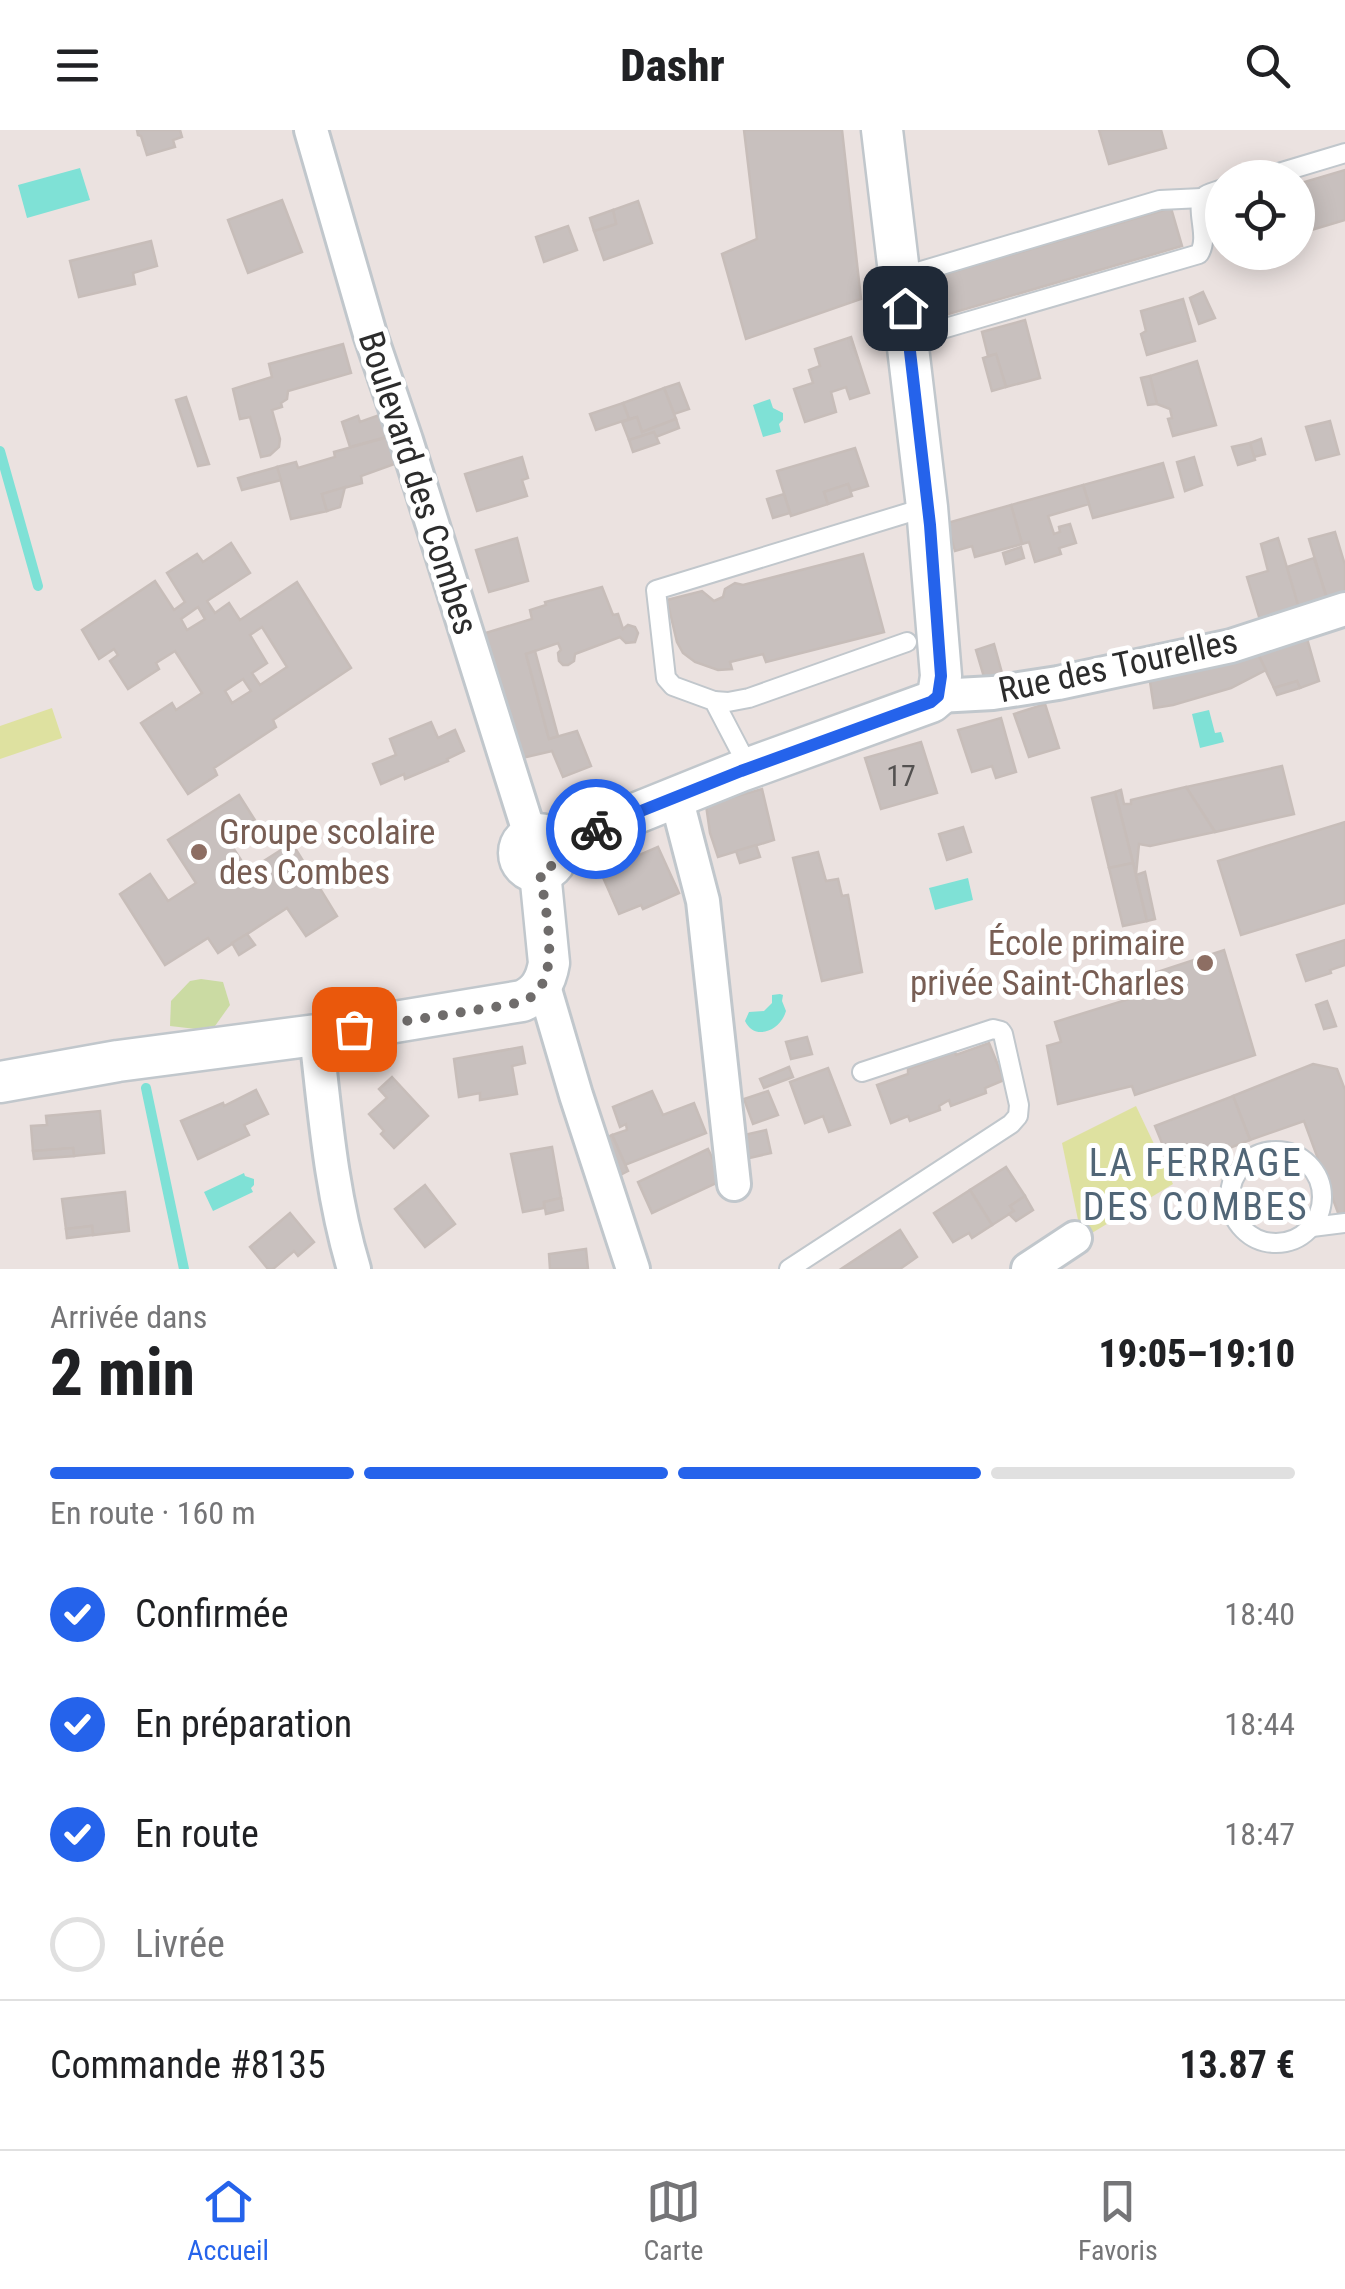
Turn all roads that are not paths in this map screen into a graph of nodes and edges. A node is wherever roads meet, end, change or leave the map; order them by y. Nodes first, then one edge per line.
1 (311, 130) edge
2 (882, 130) edge
3 (1345, 153) edge
4 (1315, 162) edge
5 (1205, 197) edge
6 (1202, 198) junction
7 (901, 277) junction
8 (908, 339) junction
9 (928, 507) junction
10 (1345, 609) edge
11 (906, 642) dead end
12 (938, 696) junction
13 (714, 701) junction
14 (749, 768) junction
15 (676, 797) junction
16 (542, 852) junction
17 (543, 983) junction
18 (316, 1034) junction
19 (862, 1072) dead end
20 (0, 1082) edge
21 (734, 1184) dead end
22 (1345, 1222) edge
23 (1312, 1227) junction
24 (1075, 1238) dead end
25 (354, 1269) edge
26 (632, 1269) edge
27 (788, 1269) edge
28 (1028, 1269) edge

1 - 16 street, Boulevard des Combes
2 - 7 street
3 - 4 lane
5 - 6 lane
6 - 7 lane
6 - 8 lane
7 - 8 street
8 - 9 street
9 - 12 street
9 - 13 lane
10 - 12 street, Rue des Tourelles
11 - 13 lane
12 - 14 street, Rue des Tourelles
13 - 14 lane
14 - 15 street, Rue des Tourelles
15 - 16 street, Rue des Tourelles
15 - 21 street
16 - 17 street
17 - 18 street
17 - 26 street
18 - 20 street
18 - 25 street
19 - 27 lane
22 - 23 lane
23 - 23 lane
24 - 28 street

